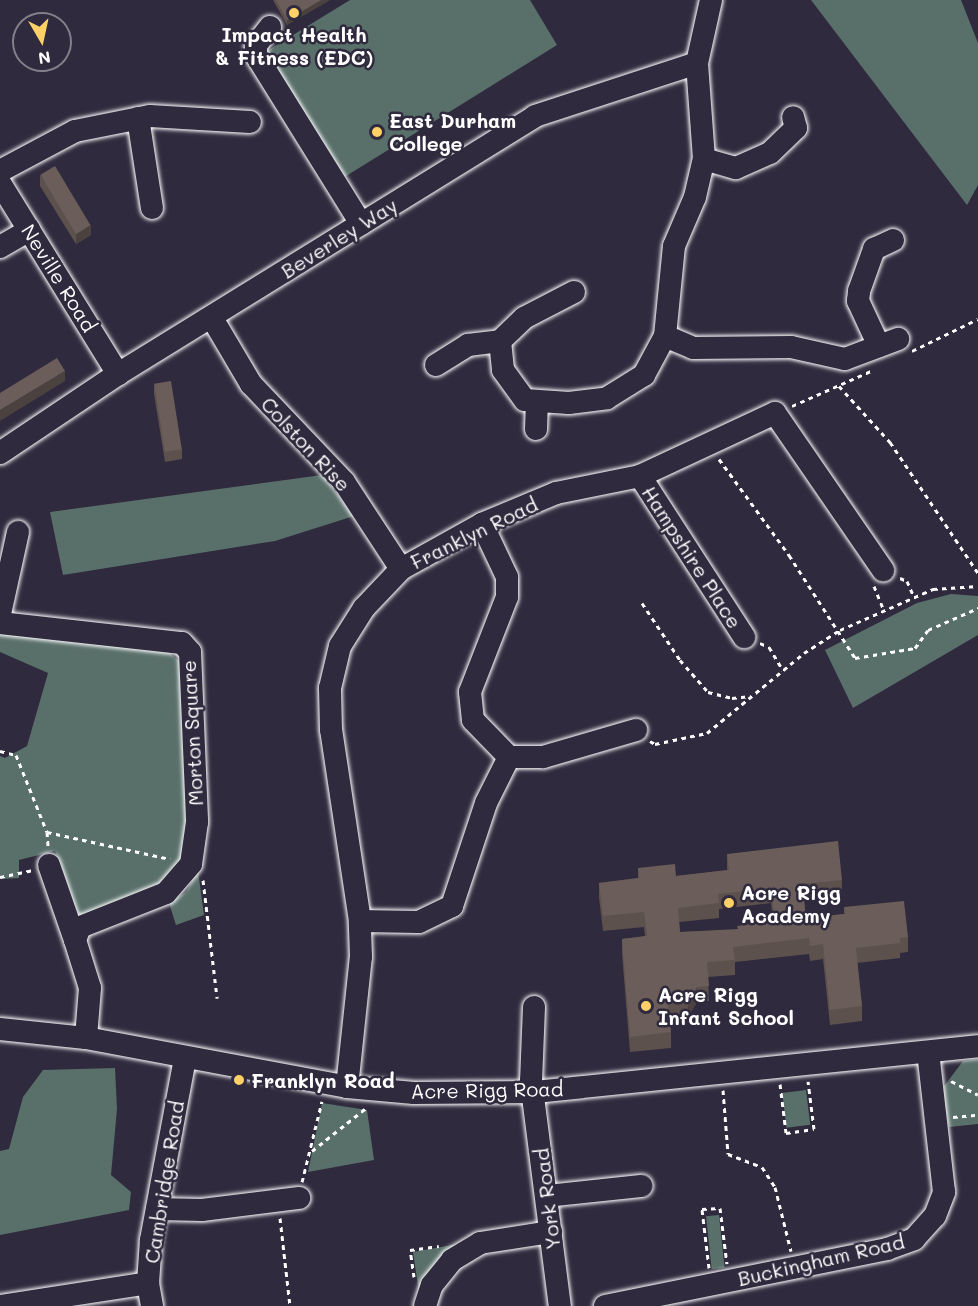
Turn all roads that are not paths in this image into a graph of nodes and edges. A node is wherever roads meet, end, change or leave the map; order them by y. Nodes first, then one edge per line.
1 (711, 0) edge
2 (270, 27) dead end
3 (697, 63) junction
4 (793, 117) dead end
5 (138, 118) junction
6 (250, 122) dead end
7 (704, 159) junction
8 (0, 171) edge
9 (0, 183) edge
10 (152, 208) dead end
11 (361, 224) junction
12 (29, 230) junction
13 (893, 240) dead end
14 (0, 247) edge
15 (574, 292) dead end
16 (212, 318) junction
17 (665, 336) junction
18 (500, 341) junction
19 (436, 365) dead end
20 (118, 374) junction
21 (537, 401) junction
22 (536, 429) dead end
23 (0, 453) edge
24 (640, 476) junction
25 (482, 524) junction
26 (18, 532) dead end
27 (401, 569) junction
28 (884, 570) road end
29 (0, 614) edge
30 (0, 623) edge
31 (744, 637) road end
32 (636, 730) road end
33 (509, 757) junction
34 (49, 865) road end
35 (360, 921) junction
36 (75, 940) junction
37 (534, 1006) dead end
38 (0, 1029) edge
39 (86, 1038) junction
40 (978, 1046) edge
41 (185, 1058) junction
42 (929, 1061) junction
43 (347, 1087) junction
44 (535, 1092) junction
45 (641, 1186) dead end
46 (547, 1196) junction
47 (288, 1200) road end
48 (157, 1209) junction
49 (551, 1232) junction
50 (148, 1283) junction
51 (676, 1299) edge
52 (0, 1306) edge
53 (152, 1306) edge
54 (425, 1306) edge
55 (560, 1306) edge
56 (605, 1306) edge

1 - 3 street
2 - 11 street
3 - 7 street
3 - 11 street, Beverley Way
4 - 7 street
5 - 6 street
5 - 8 street
5 - 10 street
7 - 17 street
9 - 12 street, Neville Road
11 - 16 street, Beverley Way
12 - 14 street
12 - 20 street, Neville Road
13 - 17 street
15 - 18 street
16 - 20 street, Beverley Way
16 - 27 street, Colston Rise
17 - 21 street
18 - 19 street
18 - 21 street
20 - 23 street, Beverley Way
21 - 22 street
24 - 25 street, Franklyn Road
24 - 28 street, Franklyn Road
24 - 31 street, Hampshire Place
25 - 27 street, Franklyn Road
25 - 33 street
26 - 29 street
27 - 35 street, Franklyn Road
30 - 36 street, Morton Square
32 - 33 street
33 - 35 street
34 - 36 street
35 - 43 street, Franklyn Road
36 - 39 street
37 - 44 street, York Road
38 - 39 street, Acre Rigg Road
39 - 41 street, Acre Rigg Road
40 - 42 street, Acre Rigg Road
41 - 43 street, Acre Rigg Road
41 - 48 street, Cambridge Road
42 - 44 street, Acre Rigg Road
42 - 51 street, Buckingham Road
43 - 44 street, Acre Rigg Road
44 - 46 street, York Road
45 - 46 street
46 - 49 street, York Road
47 - 48 street
48 - 50 street, Cambridge Road
49 - 54 street
49 - 55 street, York Road
50 - 52 street
50 - 53 street, Cambridge Road
51 - 56 street, Buckingham Road

